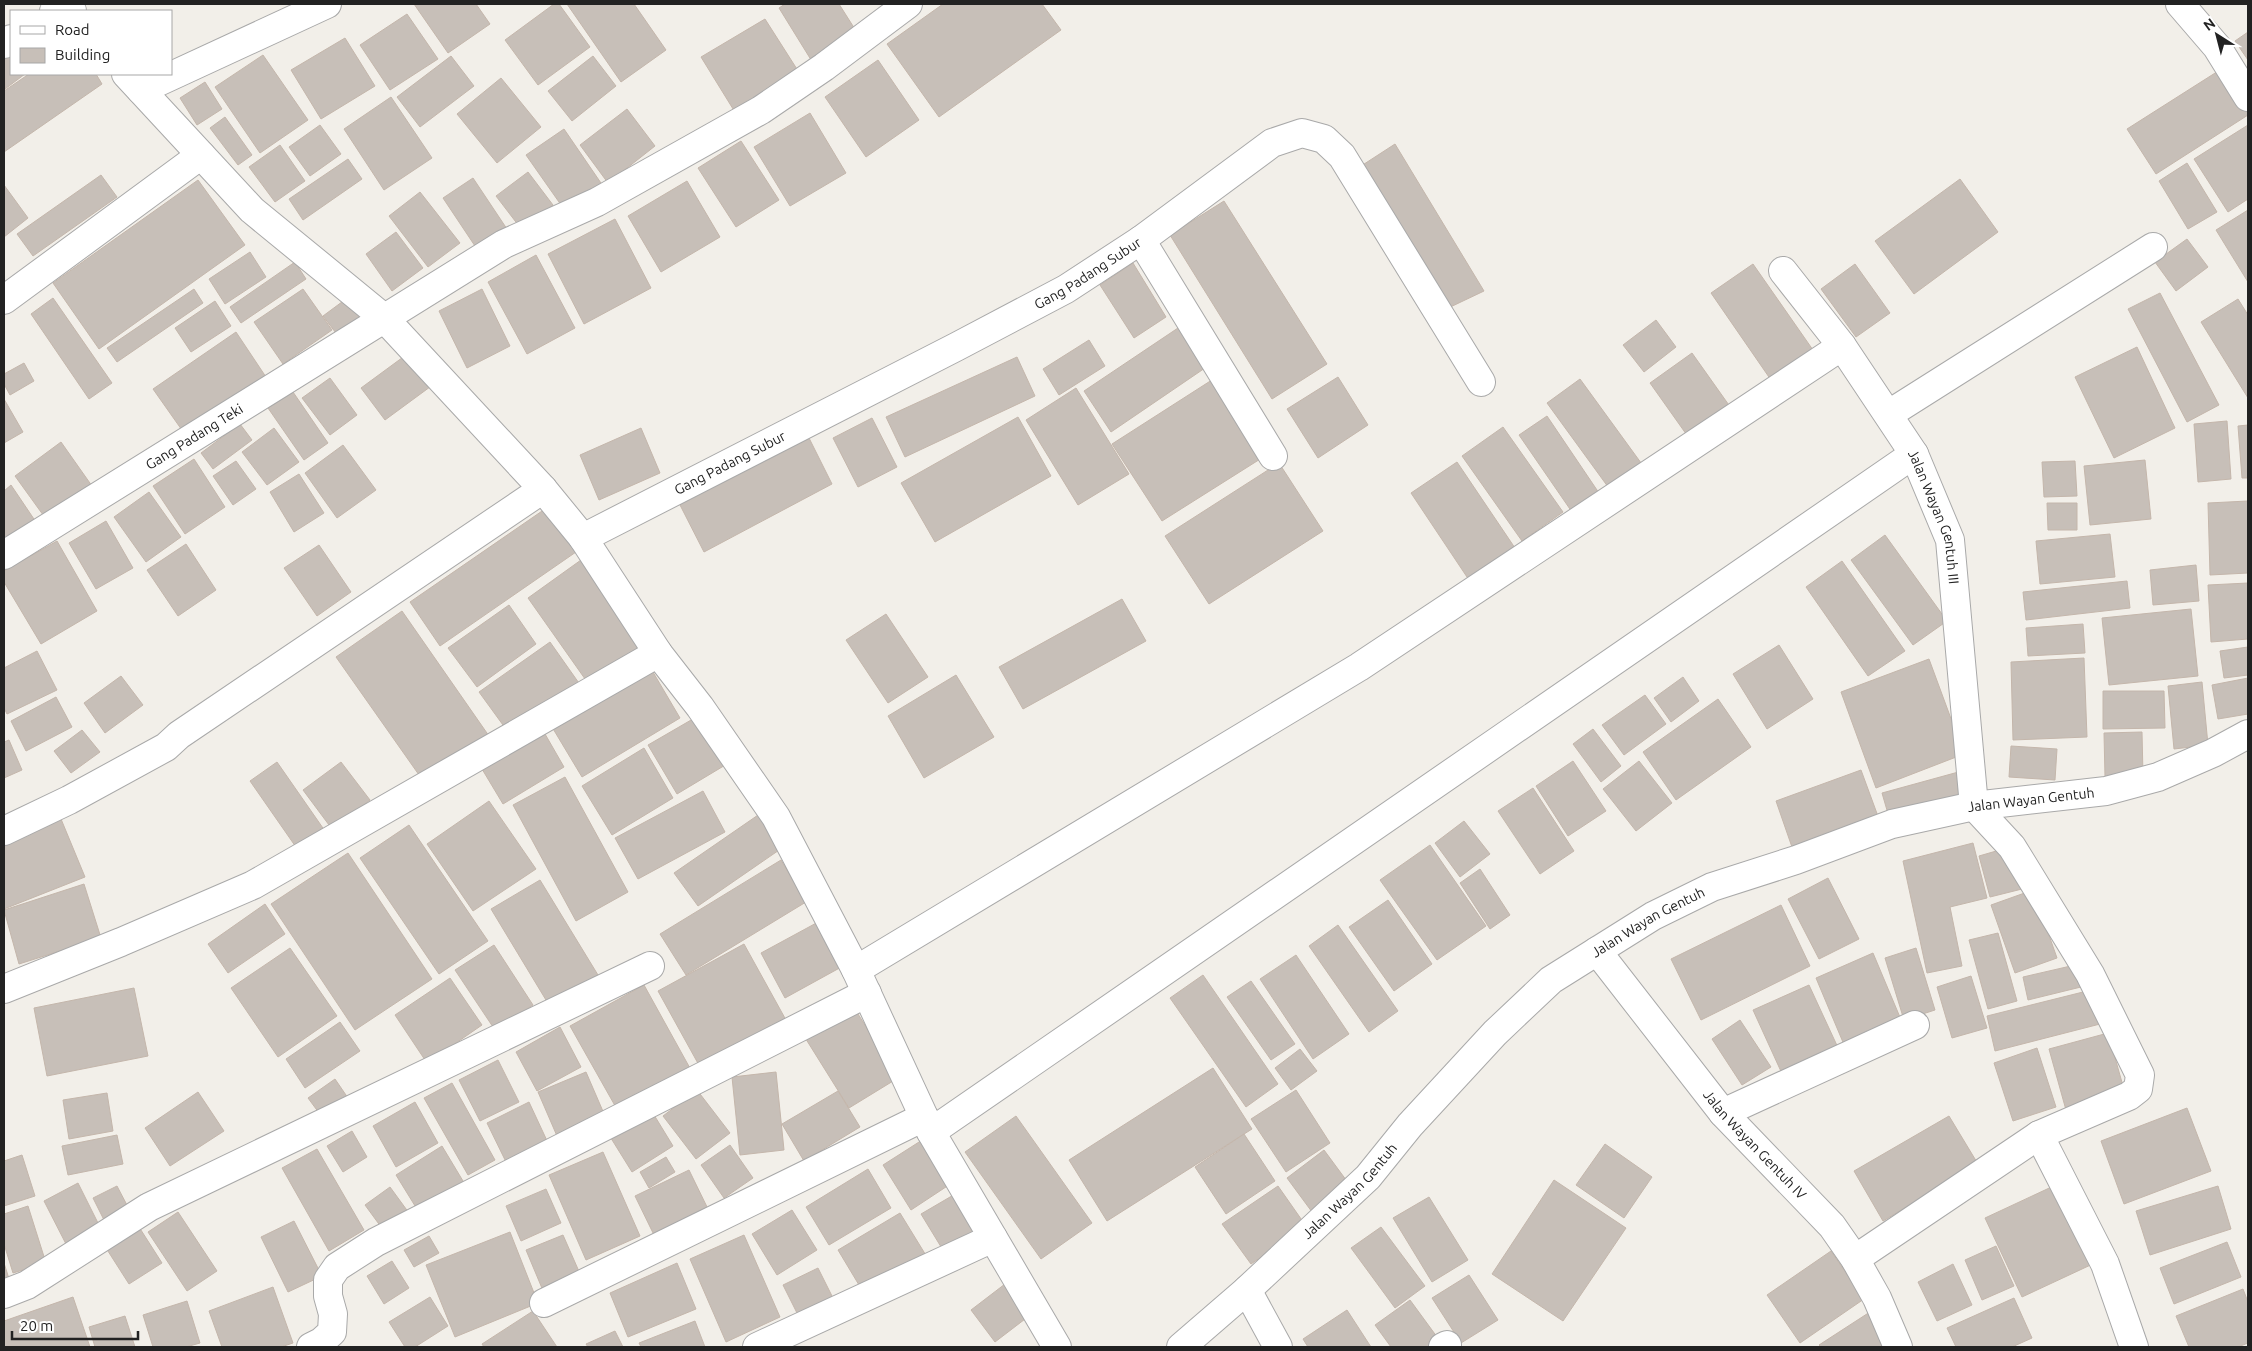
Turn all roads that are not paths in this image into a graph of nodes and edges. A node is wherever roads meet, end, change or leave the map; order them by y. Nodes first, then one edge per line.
1 (327, 4) edge
2 (908, 4) edge
3 (2180, 4) edge
4 (56, 10) edge
5 (71, 10) edge
6 (172, 67) edge
7 (151, 75) edge
8 (134, 82) edge
9 (2248, 97) edge
10 (201, 155) junction
11 (1141, 240) junction
12 (2153, 247) dead end
13 (1783, 271) dead end
14 (4, 300) edge
15 (384, 318) junction
16 (1842, 346) junction
17 (1481, 382) dead end
18 (1889, 414) junction
19 (1914, 454) junction
20 (1273, 456) dead end
21 (543, 489) junction
22 (583, 538) junction
23 (4, 555) edge
24 (658, 653) junction
25 (2248, 734) edge
26 (1974, 806) junction
27 (4, 831) edge
28 (1597, 951) junction
29 (650, 966) dead end
30 (7, 980) edge
31 (861, 982) junction
32 (1915, 1025) dead end
33 (1723, 1113) junction
34 (928, 1125) junction
35 (2039, 1135) junction
36 (993, 1238) junction
37 (1855, 1259) junction
38 (1247, 1290) junction
39 (4, 1294) edge
40 (544, 1303) dead end
41 (311, 1347) edge
42 (757, 1347) edge
43 (1057, 1347) edge
44 (1181, 1347) edge
45 (1278, 1347) edge
46 (1898, 1347) edge
47 (2134, 1347) edge

1 - 6 street
2 - 15 street, Gang Padang Teki
3 - 9 street
4 - 5 street
7 - 8 street
8 - 10 street
10 - 14 street
10 - 15 street
11 - 17 street, Gang Padang Subur
11 - 20 street
11 - 22 street, Gang Padang Subur
12 - 18 street
13 - 16 street, Jalan Wayan Gentuh III
15 - 21 street
15 - 23 street, Gang Padang Teki
16 - 18 street, Jalan Wayan Gentuh III
16 - 31 street
18 - 19 street, Jalan Wayan Gentuh III
19 - 26 street, Jalan Wayan Gentuh III
19 - 34 street
21 - 22 street
21 - 27 street
22 - 24 street
24 - 30 street
24 - 31 street
25 - 26 street, Jalan Wayan Gentuh
26 - 28 street, Jalan Wayan Gentuh
26 - 35 street
28 - 33 street, Jalan Wayan Gentuh IV
28 - 38 street, Jalan Wayan Gentuh
29 - 39 street
31 - 34 street
31 - 41 street
32 - 33 street
33 - 37 street, Jalan Wayan Gentuh IV
34 - 36 street
34 - 40 street
35 - 37 street
35 - 47 street
36 - 42 street
36 - 43 street
37 - 46 street, Jalan Wayan Gentuh IV
38 - 44 street, Jalan Wayan Gentuh
38 - 45 street

